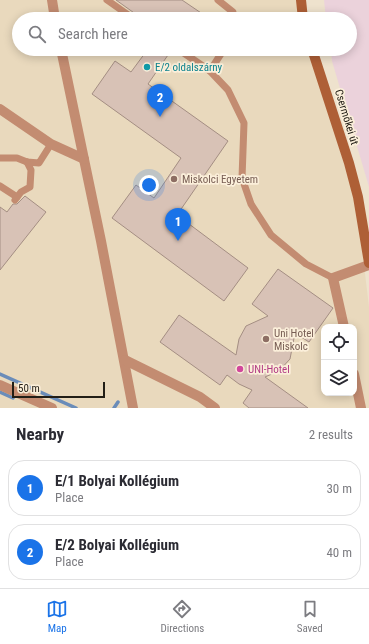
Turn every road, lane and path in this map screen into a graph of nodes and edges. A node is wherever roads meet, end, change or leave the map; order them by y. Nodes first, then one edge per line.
1 (52, 0) edge
2 (107, 0) edge
3 (218, 0) edge
4 (301, 0) edge
5 (54, 12) edge
6 (124, 12) edge
7 (233, 12) edge
8 (302, 12) edge
9 (62, 56) edge
10 (188, 56) edge
11 (220, 56) edge
12 (314, 56) edge
13 (210, 71) junction
14 (0, 108) edge
15 (51, 144) junction
16 (0, 158) edge
17 (84, 159) junction
18 (27, 162) junction
19 (0, 186) edge
20 (369, 264) edge
21 (333, 278) junction
22 (343, 324) edge
23 (125, 360) junction
24 (0, 385) edge
25 (357, 389) edge
26 (52, 408) edge
27 (133, 408) edge
28 (215, 408) edge
29 (361, 408) edge

1 - 5 street
2 - 6 lane
3 - 7 lane
4 - 8 main road
9 - 17 street
10 - 13 lane
11 - 13 lane
12 - 20 main road, Csermőkei út
13 - 21 lane
14 - 15 street
15 - 17 street
15 - 18 lane
16 - 18 lane
17 - 23 street
18 - 19 lane
20 - 21 street
21 - 22 street
23 - 27 street
23 - 28 street
24 - 26 street
25 - 29 street

